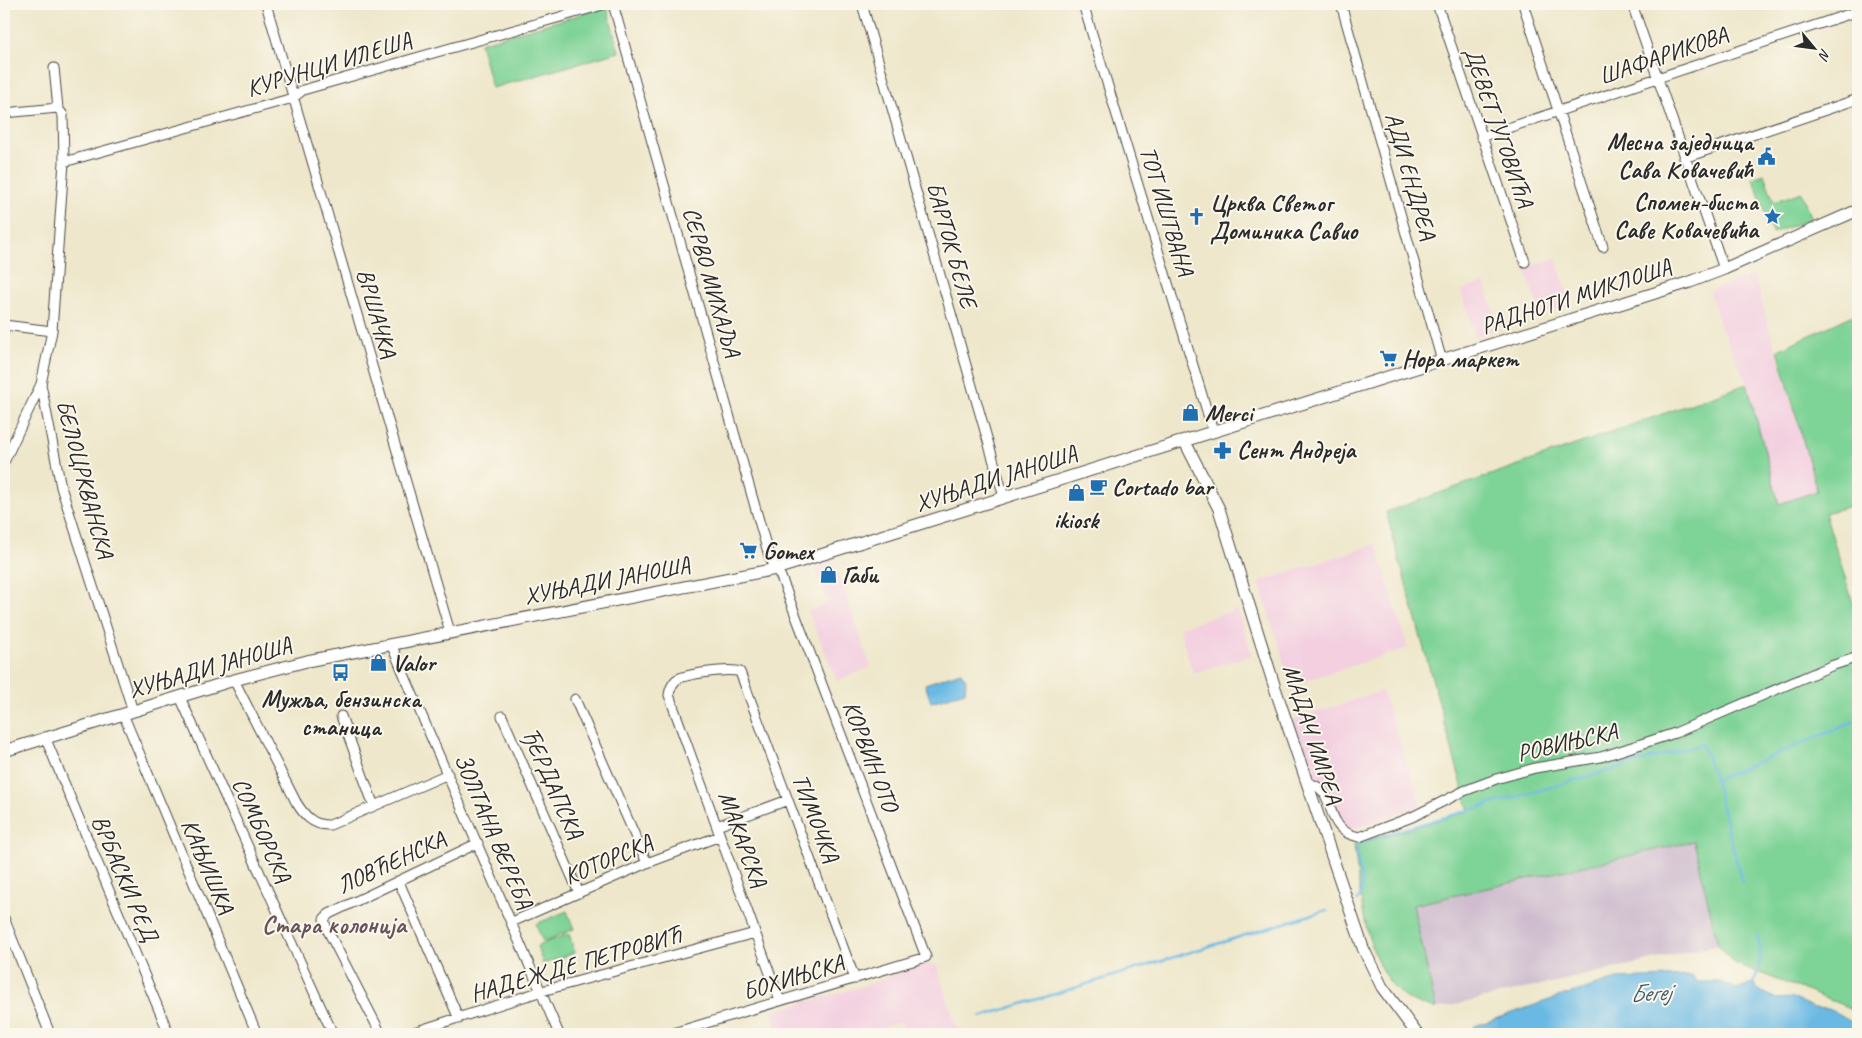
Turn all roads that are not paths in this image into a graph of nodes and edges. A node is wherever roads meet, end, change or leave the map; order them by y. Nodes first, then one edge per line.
1 (266, 4) edge
2 (606, 4) edge
3 (613, 4) edge
4 (862, 4) edge
5 (1083, 4) edge
6 (1341, 4) edge
7 (1437, 4) edge
8 (1523, 4) edge
9 (1632, 4) edge
10 (1858, 10) edge
11 (54, 68) dead end
12 (1657, 78) junction
13 (293, 98) junction
14 (1858, 99) edge
15 (58, 108) junction
16 (1558, 111) junction
17 (4, 113) edge
18 (1481, 137) junction
19 (1684, 158) junction
20 (64, 162) junction
21 (1858, 210) edge
22 (1603, 247) dead end
23 (1524, 262) dead end
24 (1724, 270) junction
25 (4, 325) edge
26 (52, 331) junction
27 (1442, 360) junction
28 (41, 384) junction
29 (1213, 431) junction
30 (1184, 440) junction
31 (4, 462) edge
32 (1004, 497) junction
33 (776, 570) junction
34 (450, 632) junction
35 (391, 644) junction
36 (1858, 658) edge
37 (234, 680) junction
38 (670, 691) joint
39 (180, 697) junction
40 (575, 699) dead end
41 (128, 712) junction
42 (341, 716) dead end
43 (502, 716) dead end
44 (45, 737) junction
45 (4, 751) edge
46 (448, 774) junction
47 (1308, 786) junction
48 (788, 800) junction
49 (374, 806) junction
50 (717, 826) junction
51 (720, 836) junction
52 (478, 843) junction
53 (646, 863) junction
54 (399, 882) junction
55 (579, 893) junction
56 (4, 918) edge
57 (512, 922) junction
58 (755, 933) junction
59 (926, 958) joint
60 (855, 979) junction
61 (542, 991) junction
62 (780, 1001) junction
63 (459, 1019) junction
64 (50, 1034) edge
65 (169, 1034) edge
66 (256, 1034) edge
67 (333, 1034) edge
68 (381, 1034) edge
69 (408, 1034) edge
70 (559, 1034) edge
71 (670, 1034) edge
72 (1417, 1034) edge

1 - 13 street, ВРШАЧКА
2 - 13 street, КУРУНЦИ ИЛЕША
3 - 33 street, СЕРВО МИХАЉА
4 - 32 street, БАРТОК БЕЛЕ
5 - 29 street, ТОТ ИШТВАНА
6 - 27 street, АДИ ЕНДРЕА
7 - 18 street, ДЕВЕТ ЈУГОВИЋА
8 - 16 street
9 - 12 street
10 - 12 street, ШАФАРИКОВА
11 - 15 street
12 - 16 street, ШАФАРИКОВА
12 - 19 street
13 - 20 street, КУРУНЦИ ИЛЕША
13 - 34 street, ВРШАЧКА
14 - 19 street
15 - 17 street
15 - 20 street, БЕЛОЦРКВАНСКА
16 - 18 street, ШАФАРИКОВА
16 - 22 street
18 - 23 street, ДЕВЕТ ЈУГОВИЋА
19 - 24 street
20 - 26 street, БЕЛОЦРКВАНСКА
21 - 24 street, РАДНОТИ МИКЛОША
24 - 27 street, РАДНОТИ МИКЛОША
25 - 26 street
26 - 28 street, БЕЛОЦРКВАНСКА
27 - 29 street, РАДНОТИ МИКЛОША
28 - 31 street
28 - 41 street, БЕЛОЦРКВАНСКА
29 - 30 street, ХУЊАДИ ЈАНОША
30 - 32 street, ХУЊАДИ ЈАНОША
30 - 47 street, МАДАЧ ИМРЕА
32 - 33 street, ХУЊАДИ ЈАНОША
33 - 34 street, ХУЊАДИ ЈАНОША
33 - 59 street, КОРВИН ОТО
34 - 35 street, ХУЊАДИ ЈАНОША
35 - 37 street, ХУЊАДИ ЈАНОША
35 - 46 street, ЗОЛТАНА ВЕРЕБА
36 - 47 street, РОВИЊСКА
37 - 39 street, ХУЊАДИ ЈАНОША
37 - 49 street
38 - 48 street, ТИМОЧКА
38 - 50 street, МАКАРСКА
39 - 41 street, ХУЊАДИ ЈАНОША
39 - 67 street, СОМБОРСКА
40 - 53 street
41 - 44 street, ХУЊАДИ ЈАНОША
41 - 66 street, КАЊИШКА
42 - 49 street
43 - 55 street, ЂЕРДАПСКА
44 - 45 street, ХУЊАДИ ЈАНОША
44 - 65 street, ВРБАСКИ РЕД
46 - 49 street
46 - 52 street, ЗОЛТАНА ВЕРЕБА
47 - 72 street, МАДАЧ ИМРЕА
48 - 50 street
48 - 60 street, ТИМОЧКА
50 - 51 street, МАКАРСКА
51 - 53 street, КОТОРСКА
51 - 58 street, МАКАРСКА
52 - 54 street, ЛОВЋЕНСКА
52 - 57 street, ЗОЛТАНА ВЕРЕБА
53 - 55 street, КОТОРСКА
54 - 63 street
54 - 68 street, ЛОВЋЕНСКА
55 - 57 street, КОТОРСКА
56 - 64 street
57 - 61 street, ЗОЛТАНА ВЕРЕБА
58 - 61 street, НАДЕЖДЕ ПЕТРОВИЋ
58 - 62 street, МАКАРСКА
59 - 60 street, БОХИЊСКА
60 - 62 street, БОХИЊСКА
61 - 63 street, НАДЕЖДЕ ПЕТРОВИЋ
61 - 70 street, ЗОЛТАНА ВЕРЕБА
62 - 71 street, БОХИЊСКА
63 - 69 street, НАДЕЖДЕ ПЕТРОВИЋ

